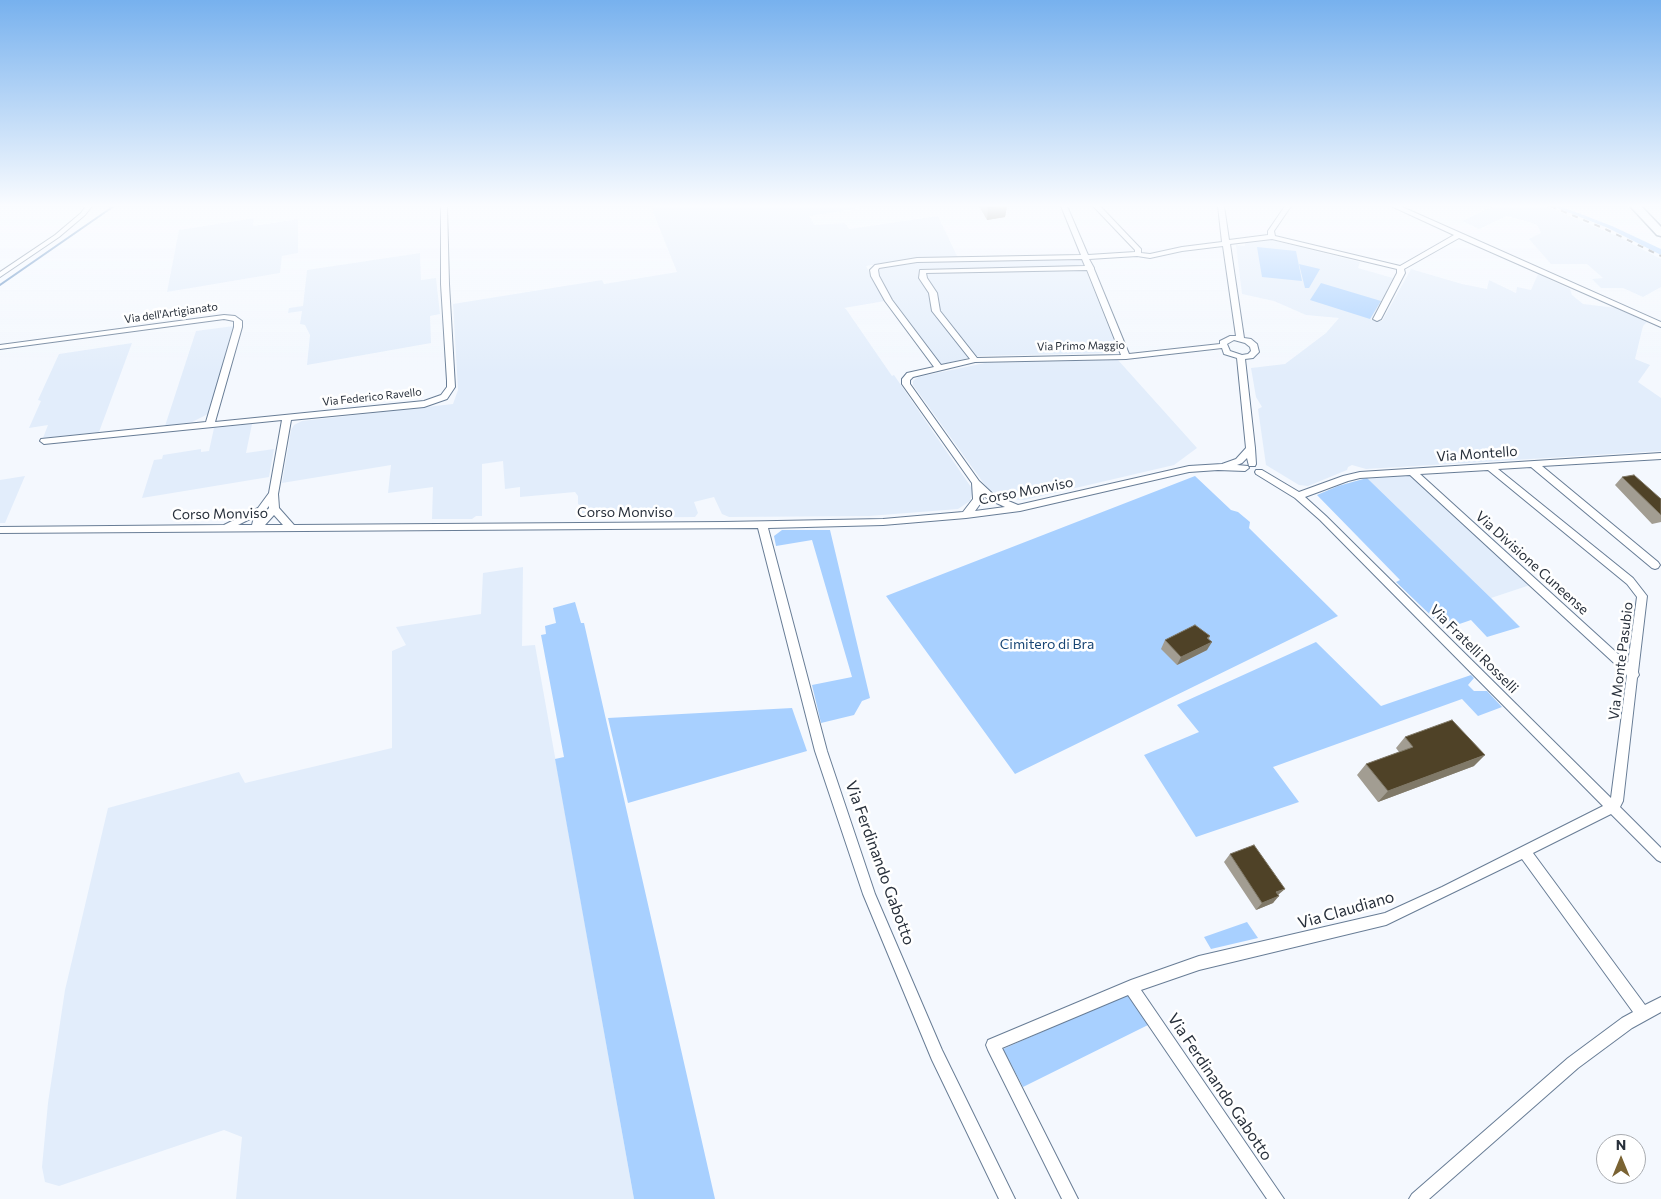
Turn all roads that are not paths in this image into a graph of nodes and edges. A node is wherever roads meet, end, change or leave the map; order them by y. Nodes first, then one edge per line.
1 (19, 262) edge
2 (445, 262) edge
3 (900, 262) edge
4 (1088, 262) edge
5 (1226, 262) edge
6 (1376, 262) edge
7 (1412, 262) edge
8 (1519, 262) edge
9 (1091, 268) junction
10 (1401, 268) junction
11 (0, 275) edge
12 (1377, 319) dead end
13 (1661, 325) edge
14 (1240, 339) junction
15 (1223, 346) junction
16 (0, 347) edge
17 (1241, 356) junction
18 (1126, 357) junction
19 (975, 360) junction
20 (939, 368) junction
21 (287, 417) junction
22 (210, 424) junction
23 (44, 441) dead end
24 (1251, 448) junction
25 (1660, 457) edge
26 (1533, 464) junction
27 (1218, 467) junction
28 (1490, 467) junction
29 (1252, 468) junction
30 (1412, 472) junction
31 (976, 483) junction
32 (273, 494) junction
33 (1298, 496) junction
34 (991, 497) junction
35 (978, 500) junction
36 (1020, 508) junction
37 (274, 509) junction
38 (261, 510) junction
39 (991, 513) junction
40 (966, 516) junction
41 (762, 524) junction
42 (222, 528) junction
43 (257, 528) junction
44 (292, 528) junction
45 (0, 530) edge
46 (1656, 565) dead end
47 (1634, 675) junction
48 (1613, 807) junction
49 (1524, 852) junction
50 (1661, 856) edge
51 (1131, 987) junction
52 (1661, 1004) edge
53 (1643, 1014) junction
54 (1007, 1199) edge
55 (1070, 1199) edge
56 (1276, 1199) edge
57 (1417, 1199) edge

1 - 11 street
2 - 21 street, Via Federico Ravello
3 - 20 street
4 - 9 street
5 - 14 street
6 - 10 street
7 - 10 street
8 - 13 street
9 - 18 street
9 - 19 street
10 - 12 street
14 - 15 street, Via Primo Maggio
14 - 17 street
15 - 17 street
15 - 18 street, Via Primo Maggio
16 - 22 street, Via dell'Artigianato
17 - 24 street
18 - 19 street, Via Primo Maggio
19 - 20 street, Via Primo Maggio
20 - 31 street, Via Primo Maggio
21 - 22 street
21 - 32 street
22 - 23 street
24 - 27 street
24 - 29 street
25 - 26 street, Via Montello
26 - 28 street, Via Montello
26 - 46 street
27 - 29 street, Corso Monviso
27 - 36 street, Corso Monviso
28 - 30 street, Via Montello
28 - 47 street, Via Monte Pasubio
29 - 33 street, Via Fratelli Rosselli
30 - 33 street, Via Montello
30 - 47 street, Via Divisione Cuneense
31 - 34 street, Via Primo Maggio
31 - 35 street, Via Primo Maggio
32 - 37 street
32 - 38 street
33 - 48 street, Via Fratelli Rosselli
34 - 36 street, Via Primo Maggio
34 - 39 street
35 - 39 street
35 - 40 street
36 - 39 street, Corso Monviso
37 - 43 street
37 - 44 street
38 - 42 street
38 - 43 street
39 - 40 street, Corso Monviso
40 - 41 street, Corso Monviso
41 - 44 street, Corso Monviso
41 - 54 street, Via Ferdinando Gabotto
42 - 43 street, Corso Monviso
42 - 45 street, Corso Monviso
43 - 44 street, Corso Monviso
47 - 48 street, Via Monte Pasubio
48 - 49 street, Via Claudiano
48 - 50 street, Via Fratelli Rosselli
49 - 51 street, Via Claudiano
49 - 53 street
51 - 55 street
51 - 56 street, Via Ferdinando Gabotto
52 - 53 street
53 - 57 street

